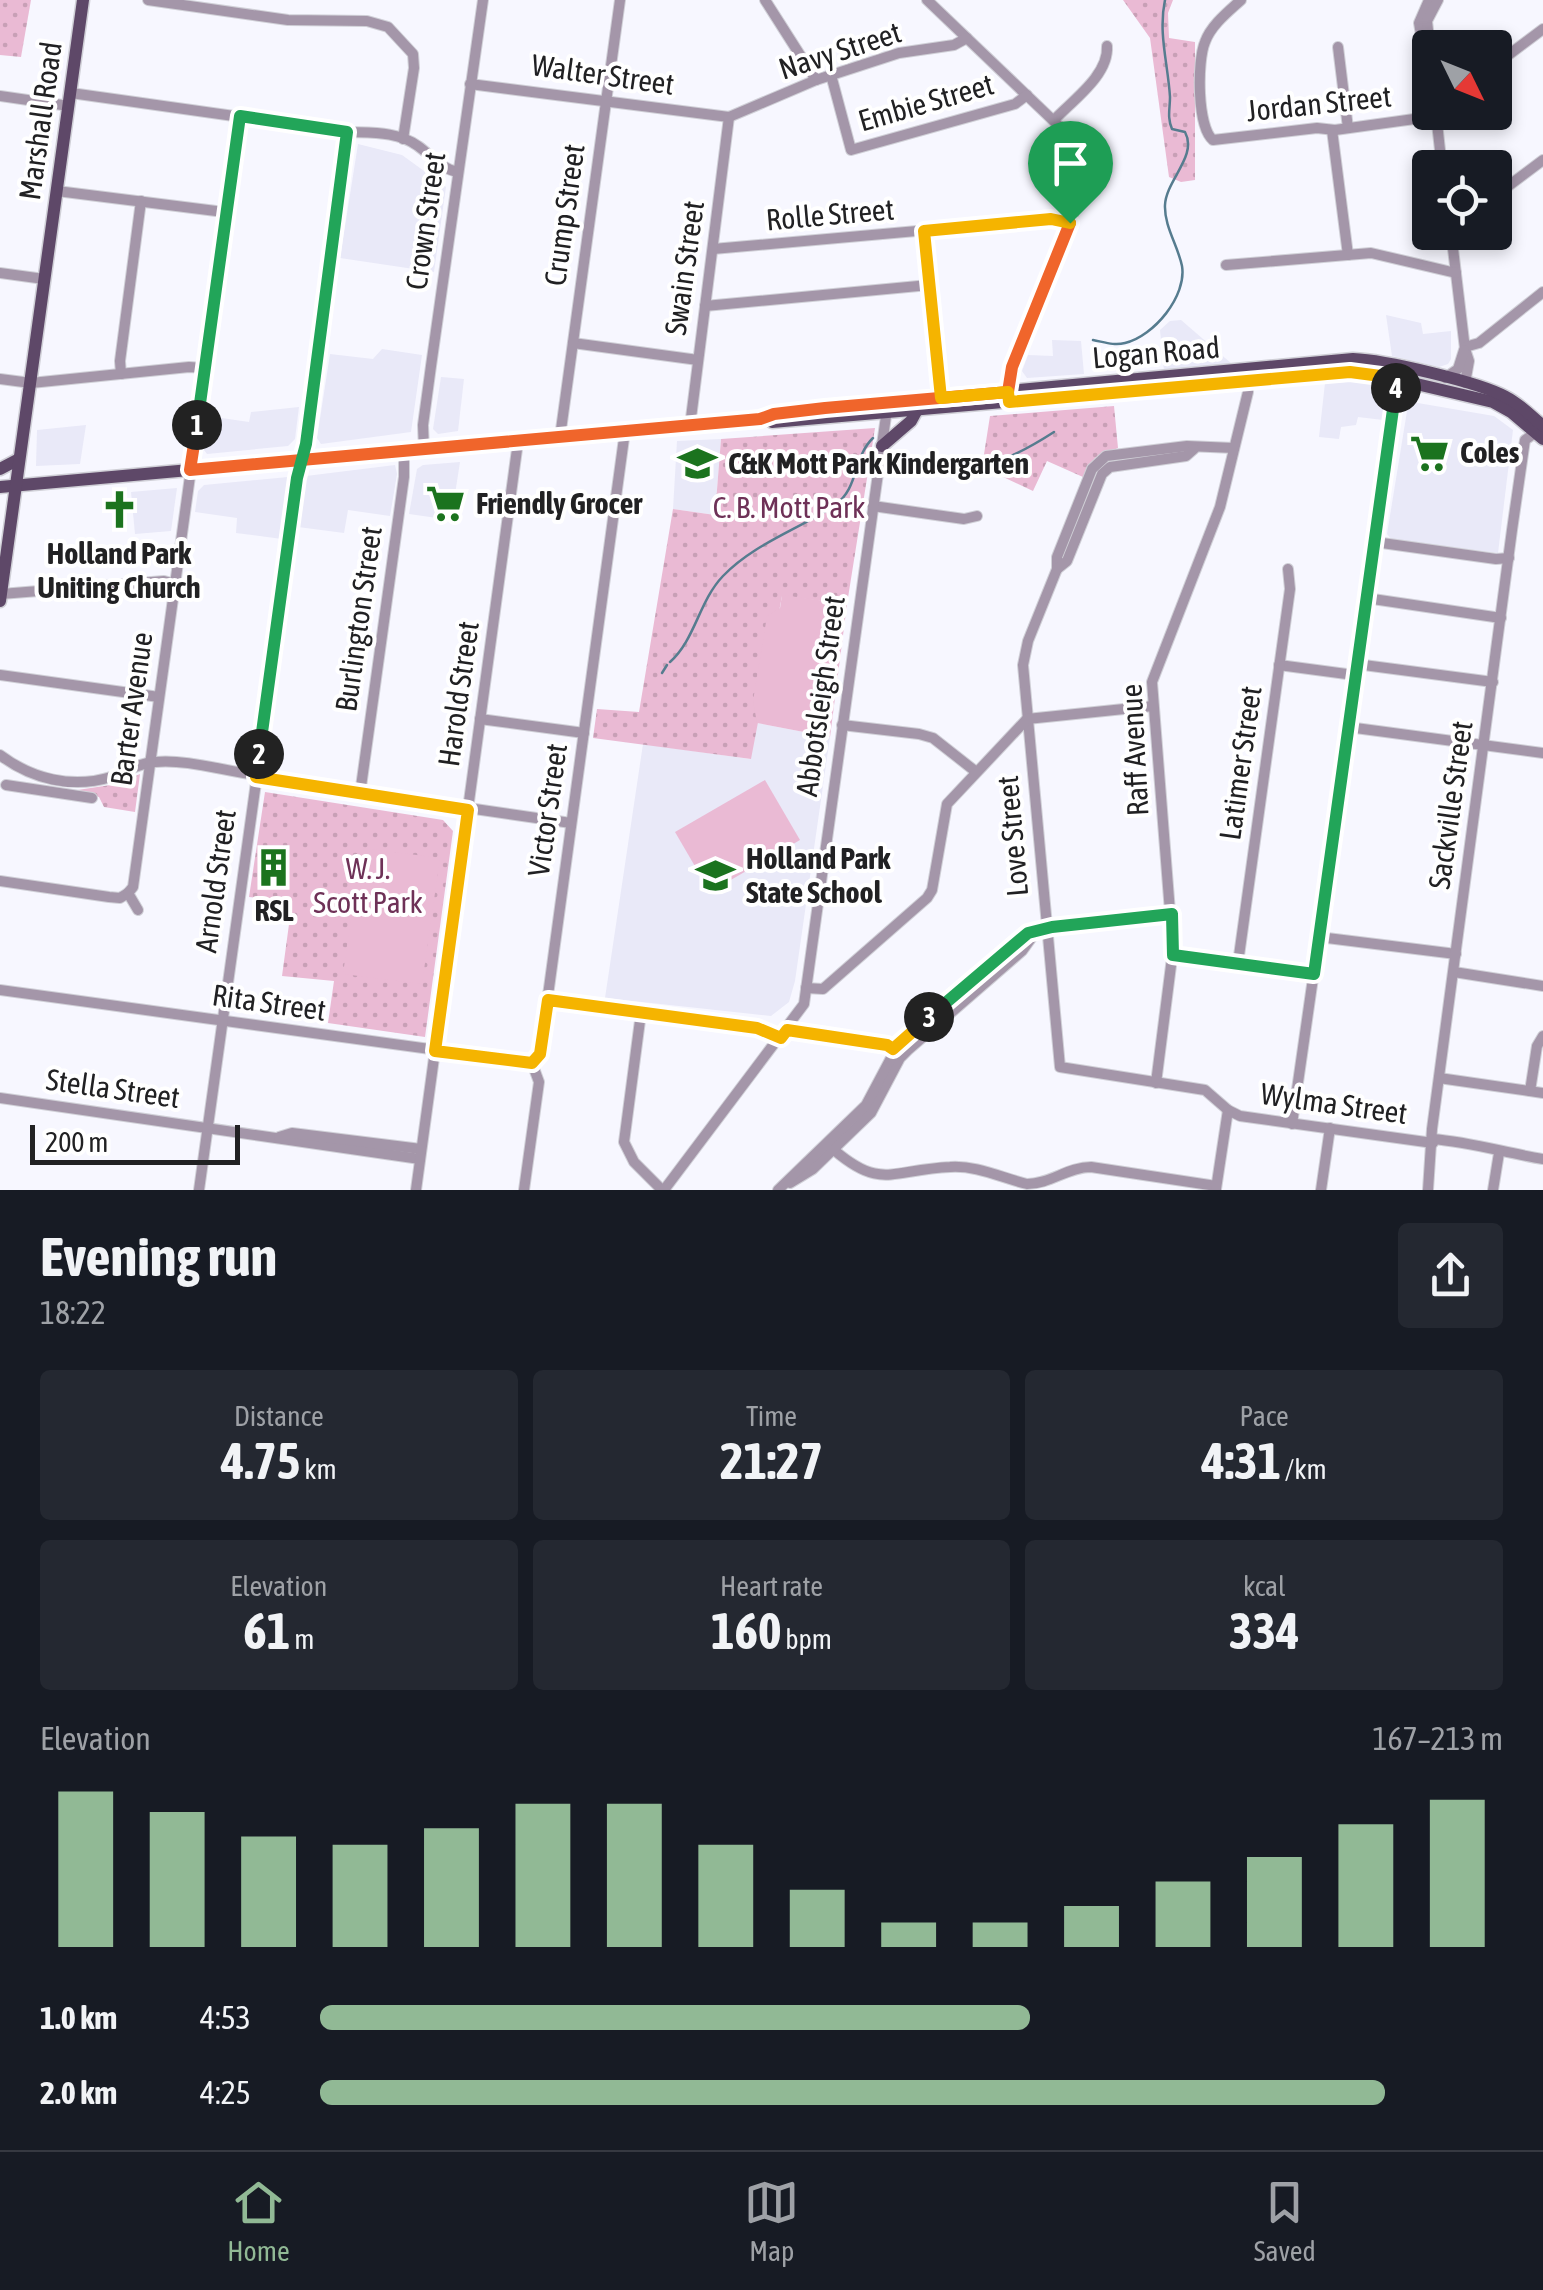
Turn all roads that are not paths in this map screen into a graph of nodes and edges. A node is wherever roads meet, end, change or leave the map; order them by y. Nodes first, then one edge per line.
1 (84, 0) edge
2 (148, 0) edge
3 (483, 0) edge
4 (620, 0) edge
5 (765, 0) edge
6 (927, 0) edge
7 (1242, 0) edge
8 (1430, 0) edge
9 (1438, 0) edge
10 (1543, 29) edge
11 (1420, 30) edge
12 (1428, 30) edge
13 (967, 38) junction
14 (1107, 46) dead end
15 (1338, 47) dead end
16 (1512, 52) edge
17 (832, 75) junction
18 (816, 80) junction
19 (470, 84) junction
20 (1028, 94) junction
21 (0, 96) edge
22 (70, 100) junction
23 (606, 100) junction
24 (240, 116) junction
25 (729, 118) junction
26 (1412, 118) edge
27 (1054, 120) junction
28 (1348, 128) junction
29 (1332, 130) junction
30 (347, 132) junction
31 (404, 138) junction
32 (1543, 160) edge
33 (458, 172) junction
34 (1512, 183) edge
35 (57, 191) junction
36 (140, 201) junction
37 (224, 212) junction
38 (1070, 223) junction
39 (924, 231) junction
40 (713, 249) junction
41 (1453, 250) edge
42 (1348, 255) junction
43 (1226, 265) dead end
44 (0, 273) edge
45 (1456, 274) junction
46 (44, 279) junction
47 (929, 285) junction
48 (1543, 292) edge
49 (704, 306) junction
50 (572, 343) junction
51 (1465, 345) junction
52 (698, 360) junction
53 (1364, 360) junction
54 (204, 368) junction
55 (121, 374) junction
56 (1248, 375) junction
57 (1396, 378) junction
58 (1445, 378) junction
59 (0, 379) edge
60 (31, 383) junction
61 (1420, 383) junction
62 (1463, 388) junction
63 (1009, 397) junction
64 (941, 398) junction
65 (887, 408) junction
66 (917, 410) junction
67 (1393, 410) junction
68 (690, 426) junction
69 (625, 431) junction
70 (1541, 432) edge
71 (560, 438) junction
72 (518, 442) junction
73 (882, 446) junction
74 (1234, 448) junction
75 (424, 450) junction
76 (404, 451) junction
77 (19, 459) junction
78 (302, 460) junction
79 (0, 469) edge
80 (190, 470) junction
81 (15, 486) junction
82 (0, 488) edge
83 (872, 506) junction
84 (977, 516) dead end
85 (1375, 542) junction
86 (1509, 558) junction
87 (1288, 569) dead end
88 (174, 584) junction
89 (0, 597) edge
90 (1366, 598) junction
91 (1501, 618) junction
92 (1279, 665) junction
93 (1355, 670) junction
94 (0, 676) edge
95 (1493, 682) junction
96 (159, 697) junction
97 (1153, 706) junction
98 (1027, 719) junction
99 (480, 720) junction
100 (842, 725) junction
101 (1348, 727) junction
102 (584, 733) junction
103 (1484, 745) junction
104 (1543, 753) edge
105 (0, 755) edge
106 (150, 762) junction
107 (975, 771) junction
108 (256, 776) junction
109 (6, 785) dead end
110 (62, 788) junction
111 (360, 794) junction
112 (92, 798) dead end
113 (468, 810) junction
114 (571, 822) junction
115 (0, 881) edge
116 (128, 894) junction
117 (138, 910) dead end
118 (1172, 914) junction
119 (1042, 929) junction
120 (1319, 937) junction
121 (1456, 954) junction
122 (1173, 955) junction
123 (1238, 963) junction
124 (1454, 972) junction
125 (1314, 974) junction
126 (1543, 986) edge
127 (806, 988) junction
128 (0, 990) edge
129 (548, 1000) junction
130 (642, 1013) junction
131 (222, 1021) junction
132 (784, 1034) junction
133 (1543, 1036) edge
134 (893, 1049) junction
135 (435, 1051) junction
136 (532, 1063) junction
137 (1060, 1067) joint
138 (1440, 1078) junction
139 (1156, 1083) junction
140 (1530, 1091) junction
141 (1543, 1093) edge
142 (0, 1098) edge
143 (1228, 1110) junction
144 (1292, 1124) junction
145 (208, 1127) junction
146 (1330, 1128) junction
147 (1432, 1141) junction
148 (834, 1150) junction
149 (1499, 1153) junction
150 (421, 1154) junction
151 (1543, 1159) edge
152 (781, 1187) edge
153 (895, 1187) edge
154 (1216, 1188) edge
155 (198, 1190) edge
156 (416, 1190) edge
157 (524, 1190) edge
158 (663, 1190) edge
159 (1322, 1190) edge
160 (1428, 1190) edge
161 (1493, 1190) edge

1 - 22 main road, Marshall Road
2 - 31 street
3 - 19 street, Crown Street
4 - 23 street, Crump Street
5 - 18 street
6 - 13 street
7 - 29 street, Jordan Street
8 - 11 street
9 - 12 street
10 - 16 street
13 - 17 street, Navy Street
13 - 20 street
14 - 27 street
15 - 28 street
17 - 18 street, Navy Street
17 - 20 street, Embie Street
18 - 25 street, Navy Street
19 - 23 street, Walter Street
19 - 33 street, Crown Street
20 - 27 street
21 - 22 street
22 - 24 street
22 - 35 main road, Marshall Road
23 - 25 street, Walter Street
23 - 50 street, Crump Street
24 - 30 street
24 - 37 street, Barter Avenue
25 - 40 street, Swain Street
26 - 28 street, Jordan Street
27 - 38 street
28 - 29 street, Jordan Street
29 - 42 street
30 - 31 street
30 - 78 street, Arnold Street
31 - 33 street
32 - 34 street
33 - 75 street, Crown Street
35 - 36 street
35 - 46 main road, Marshall Road
36 - 37 street
36 - 55 street
37 - 54 street, Barter Avenue
38 - 39 street, Rolle Street
38 - 63 street
39 - 40 street, Rolle Street
39 - 47 street
40 - 49 street, Swain Street
41 - 45 street
42 - 43 street
42 - 45 street
44 - 46 street
45 - 51 street
46 - 60 main road, Marshall Road
47 - 49 street
47 - 64 street
48 - 51 street
49 - 52 street, Swain Street
50 - 52 street
50 - 71 street, Crump Street
51 - 58 street
51 - 62 street
52 - 68 street, Swain Street
53 - 56 main road, Logan Road
53 - 57 main road
53 - 58 main road, Logan Road
54 - 55 street
54 - 80 street, Barter Avenue
55 - 60 street
56 - 57 main road, Logan Road
56 - 63 main road, Logan Road
56 - 74 street, Raff Avenue
57 - 61 main road, Logan Road
57 - 67 street
58 - 62 main road, Logan Road
59 - 60 street
60 - 77 main road, Marshall Road
61 - 62 main road, Logan Road
61 - 67 street
62 - 70 main road, Logan Road
63 - 64 main road, Logan Road
63 - 66 main road, Logan Road
64 - 65 main road, Logan Road
65 - 66 main road, Logan Road
65 - 68 main road, Logan Road
65 - 73 street, Abbotsleigh Street
66 - 73 main road
67 - 85 street
68 - 69 main road, Logan Road
69 - 71 main road, Logan Road
69 - 102 street, Victor Street
70 - 86 street, Sackville Street
71 - 72 main road, Logan Road
72 - 75 main road, Logan Road
72 - 99 street, Harold Street
73 - 83 street, Abbotsleigh Street
74 - 97 street, Raff Avenue
74 - 98 street, Love Street
75 - 76 main road, Logan Road
76 - 78 main road, Logan Road
76 - 111 street, Burlington Street
77 - 79 main road
77 - 81 main road, Marshall Road
78 - 80 main road, Logan Road
78 - 108 street, Arnold Street
80 - 81 main road, Logan Road
80 - 88 street, Barter Avenue
81 - 82 main road, Logan Road
81 - 89 main road, Marshall Road
83 - 84 street
83 - 100 street, Abbotsleigh Street
85 - 86 street
85 - 90 street
86 - 91 street, Sackville Street
87 - 92 street, Latimer Street
88 - 89 street
88 - 96 street, Barter Avenue
90 - 91 street
90 - 93 street
91 - 95 street, Sackville Street
92 - 93 street
92 - 123 street, Latimer Street
93 - 95 street
93 - 101 street
94 - 96 street
95 - 103 street, Sackville Street
96 - 106 street, Barter Avenue
97 - 98 street
97 - 118 street, Raff Avenue
98 - 107 street
98 - 119 street, Love Street
99 - 102 street
99 - 113 street, Harold Street
100 - 107 street
100 - 127 street, Abbotsleigh Street
101 - 103 street
101 - 120 street
102 - 114 street, Victor Street
103 - 104 street
103 - 121 street, Sackville Street
105 - 110 street
106 - 108 street
106 - 110 street
106 - 116 street, Barter Avenue
107 - 127 street
108 - 111 street
108 - 131 street, Arnold Street
109 - 110 street
110 - 112 street
111 - 113 street
113 - 114 street
113 - 135 street, Harold Street
114 - 129 street, Victor Street
115 - 116 street
116 - 117 street
118 - 119 street
118 - 122 street, Raff Avenue
119 - 134 street
119 - 137 street, Love Street
119 - 148 street
120 - 121 street
120 - 125 street
121 - 124 street, Sackville Street
122 - 123 street
122 - 139 street, Raff Avenue
123 - 125 street
124 - 126 street
124 - 138 street, Sackville Street
125 - 144 street
127 - 132 street, Abbotsleigh Street
128 - 131 street, Rita Street
129 - 130 street
129 - 136 street, Victor Street
130 - 132 street
130 - 158 street
131 - 135 street, Rita Street
131 - 145 street, Arnold Street
132 - 134 street
132 - 158 street, Abbotsleigh Street
133 - 140 street
134 - 152 street
135 - 136 street, Rita Street
135 - 150 street, Harold Street
136 - 157 street, Victor Street
137 - 139 street, Wylma Street
138 - 140 street
138 - 147 street, Sackville Street
139 - 143 street, Wylma Street
140 - 141 street
142 - 145 street, Stella Street
143 - 144 street, Wylma Street
143 - 154 street
144 - 146 street, Wylma Street
145 - 150 street, Stella Street
145 - 155 street, Arnold Street
146 - 147 street, Wylma Street
146 - 159 street
147 - 149 street, Wylma Street
147 - 160 street, Sackville Street
148 - 152 street
148 - 153 street
149 - 151 street, Wylma Street
149 - 161 street
150 - 156 street, Harold Street
153 - 154 street

